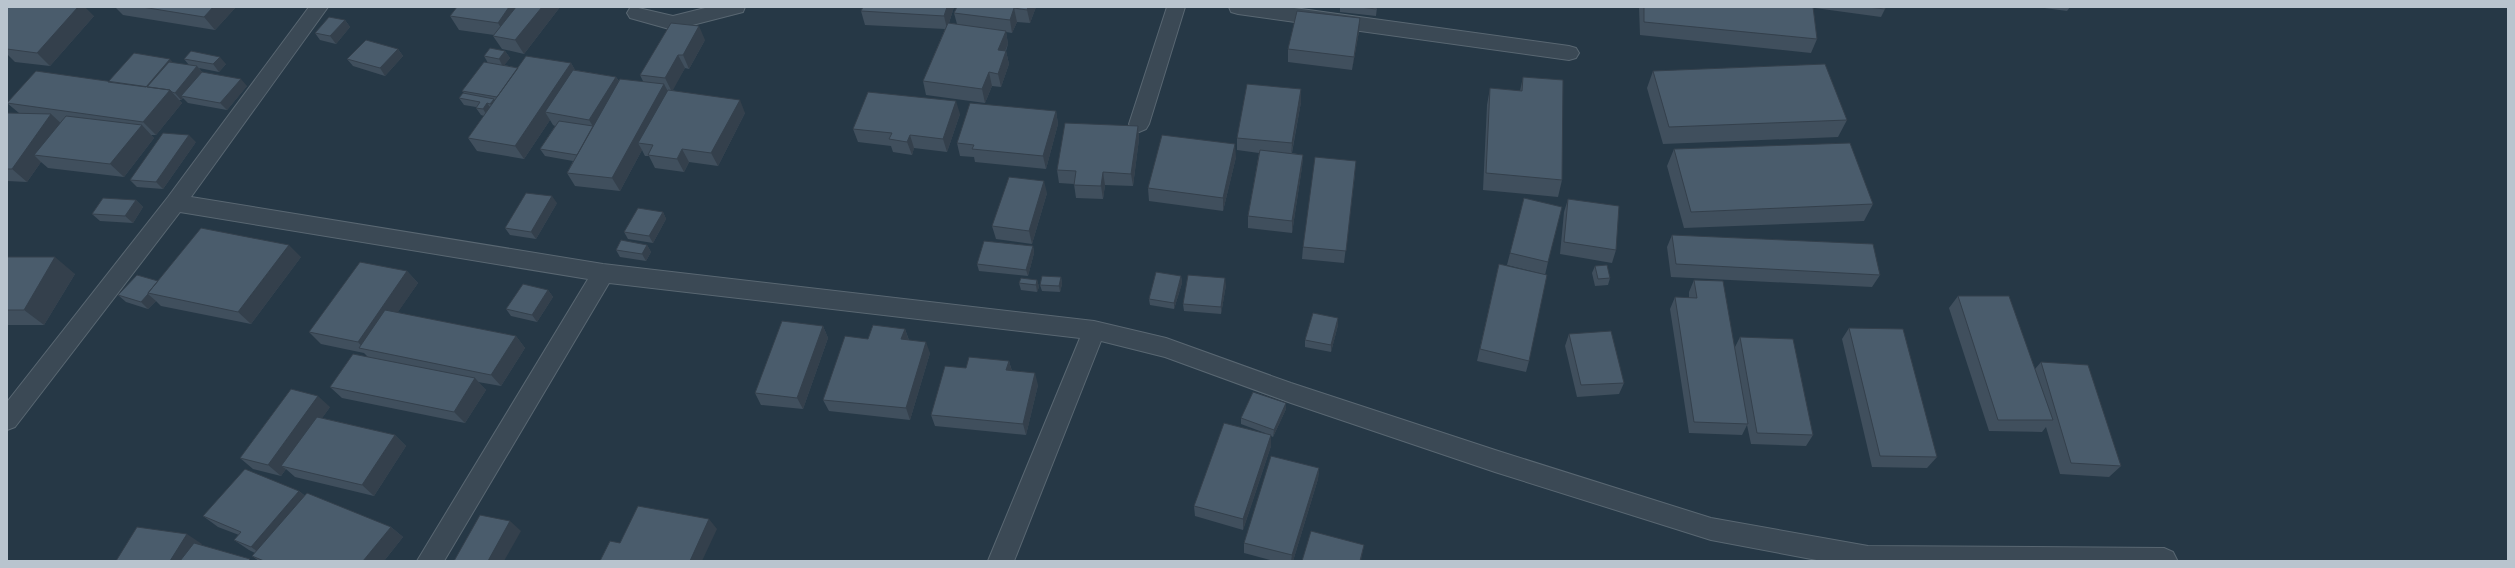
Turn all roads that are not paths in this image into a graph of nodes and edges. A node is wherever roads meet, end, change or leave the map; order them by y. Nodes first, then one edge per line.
1 (319, 7) edge
2 (736, 7) edge
3 (1176, 7) edge
4 (1238, 7) edge
5 (637, 13) dead end
6 (1569, 53) dead end
7 (1139, 124) dead end
8 (175, 203) junction
9 (603, 273) junction
10 (1094, 330) junction
11 (7, 420) edge
12 (2164, 560) edge
13 (430, 561) edge
14 (1002, 561) edge

1 - 8 street
2 - 5 street
3 - 7 street
4 - 6 street
8 - 9 street
8 - 11 street
9 - 10 street
9 - 13 street
10 - 12 street
10 - 14 street

